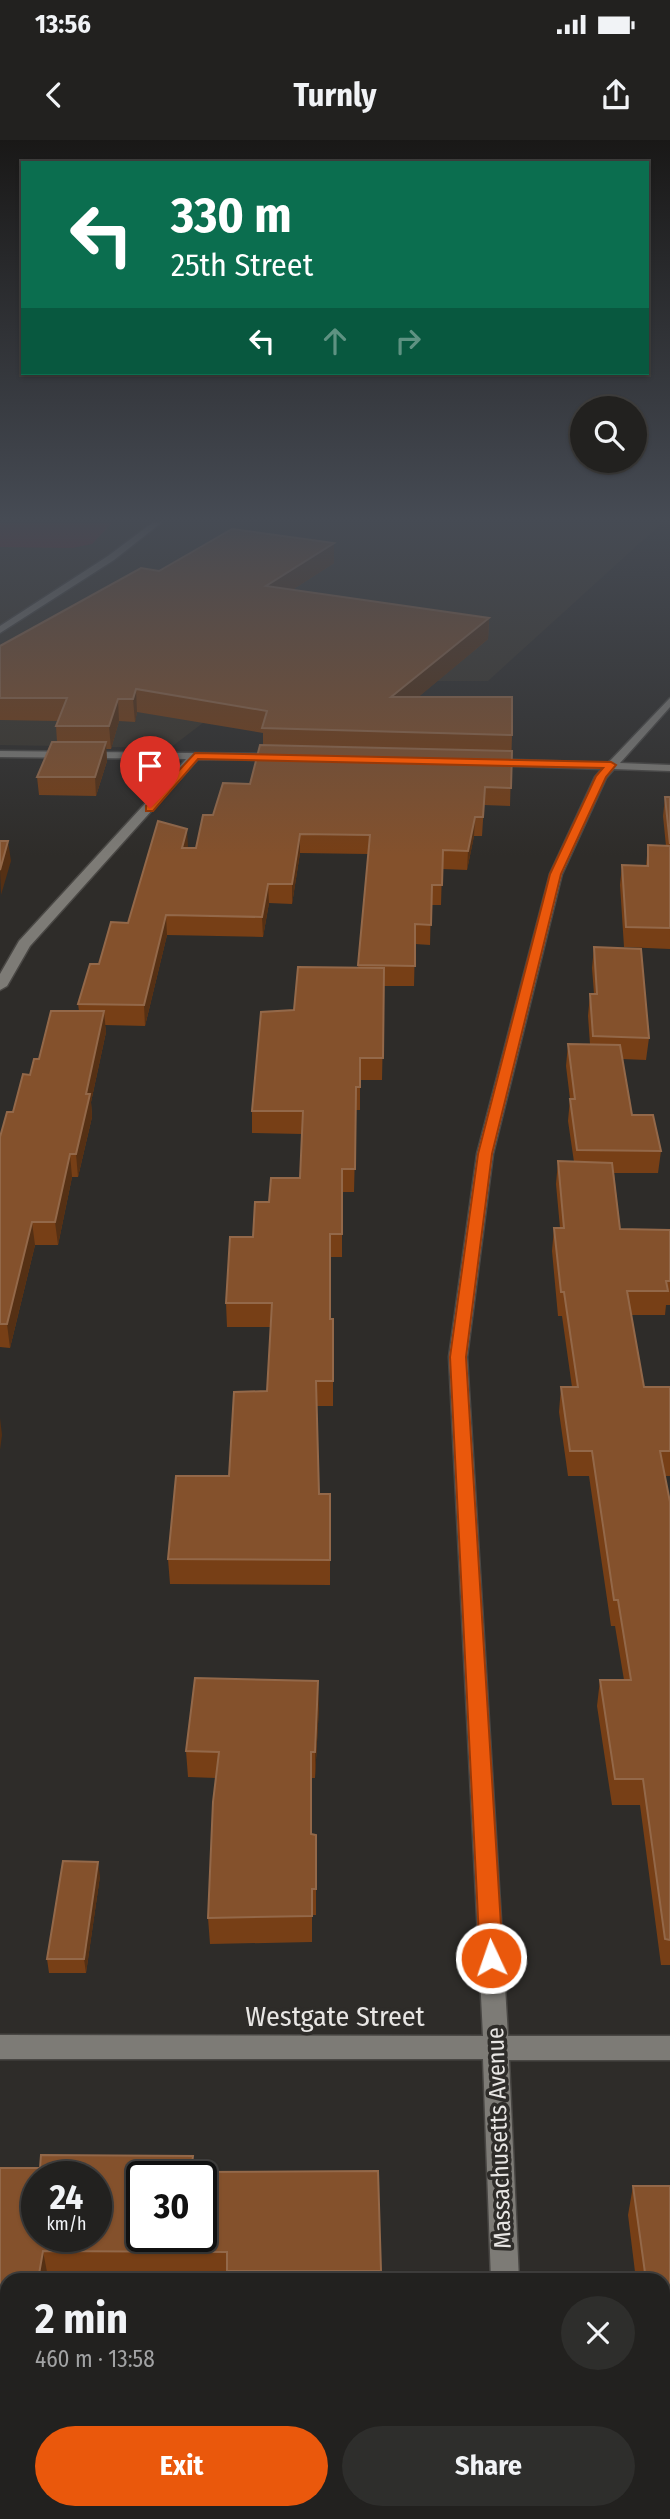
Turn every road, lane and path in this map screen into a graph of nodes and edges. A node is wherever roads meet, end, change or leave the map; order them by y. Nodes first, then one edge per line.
1 (670, 701) edge
2 (0, 754) edge
3 (195, 756) junction
4 (297, 758) edge
5 (470, 762) edge
6 (611, 765) junction
7 (670, 768) edge
8 (0, 986) edge
9 (0, 2047) edge
10 (496, 2047) junction
11 (670, 2048) edge
12 (505, 2273) edge

1 - 6 street, Massachusetts Avenue
2 - 3 street
3 - 4 street
3 - 8 street
5 - 6 street
6 - 7 street
6 - 10 street, Massachusetts Avenue
9 - 10 street, Westgate Street
10 - 11 street, Westgate Street
10 - 12 street, Massachusetts Avenue

